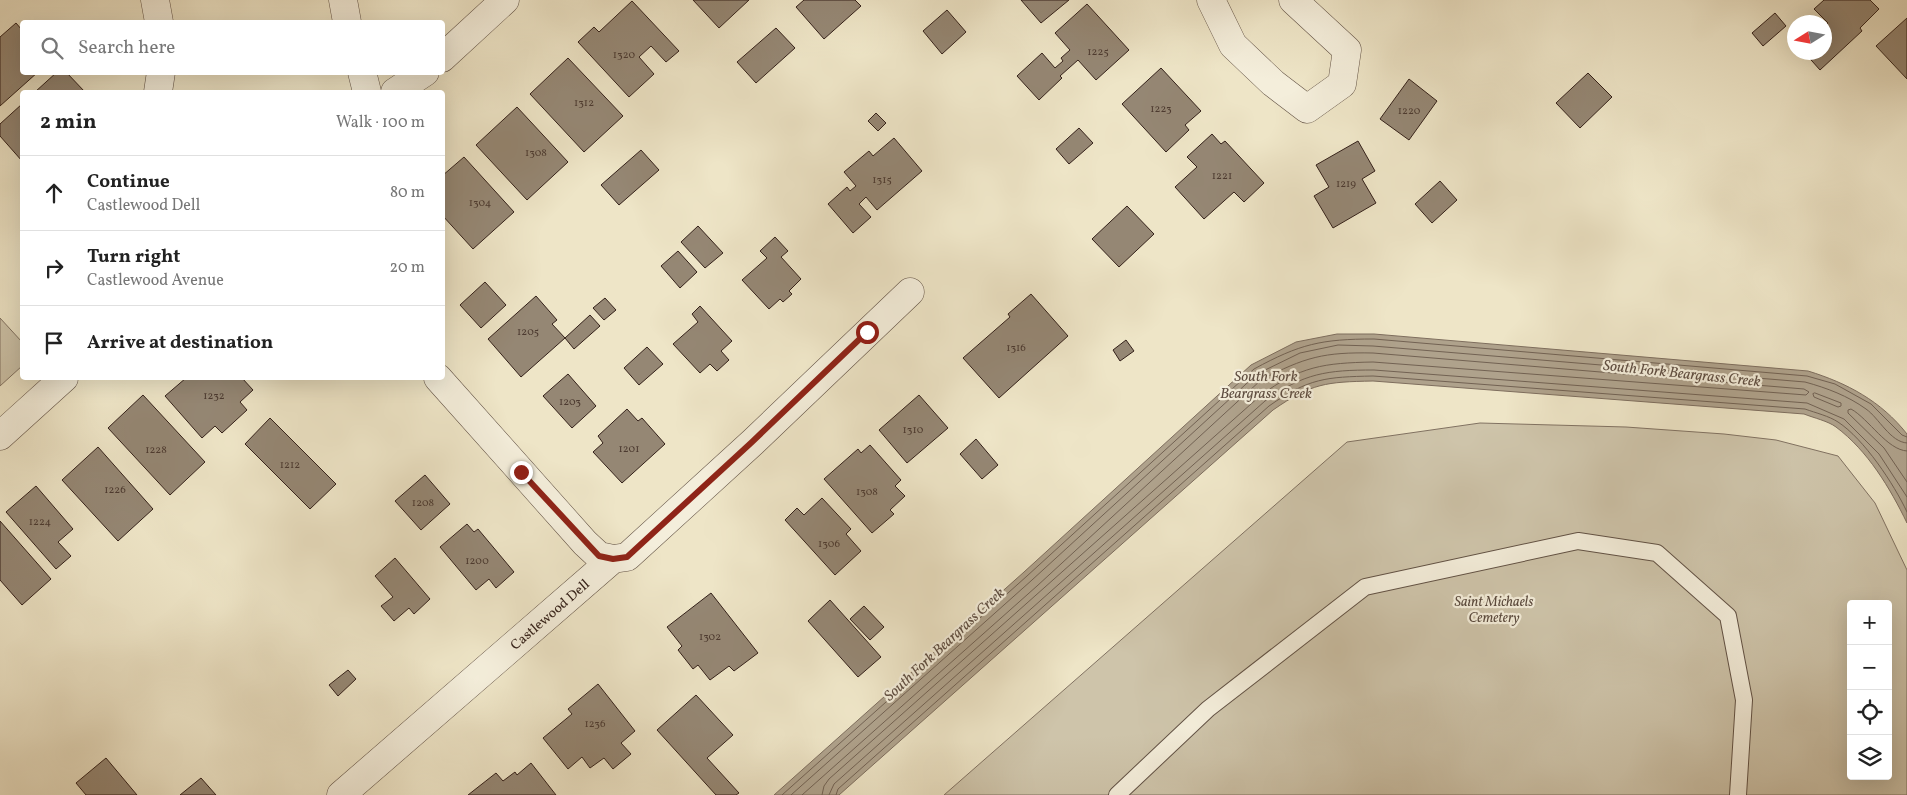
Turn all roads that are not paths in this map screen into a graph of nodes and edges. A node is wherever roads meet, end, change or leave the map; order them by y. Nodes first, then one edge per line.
1 (155, 0) edge
2 (343, 0) edge
3 (505, 0) edge
4 (1211, 0) edge
5 (1293, 0) edge
6 (159, 20) edge
7 (347, 20) edge
8 (445, 55) edge
9 (161, 75) edge
10 (363, 75) edge
11 (420, 75) edge
12 (158, 90) edge
13 (366, 90) edge
14 (398, 90) edge
15 (910, 292) dead end
16 (62, 380) edge
17 (440, 380) edge
18 (0, 436) edge
19 (613, 559) junction
20 (341, 795) edge
21 (1117, 795) edge
22 (1738, 795) edge

1 - 6 street
2 - 7 street
3 - 8 street
4 - 5 street
9 - 12 street
10 - 13 street
11 - 14 street
15 - 19 street, Castlewood Dell
16 - 18 street
17 - 19 street
19 - 20 street, Castlewood Dell
21 - 22 lane

